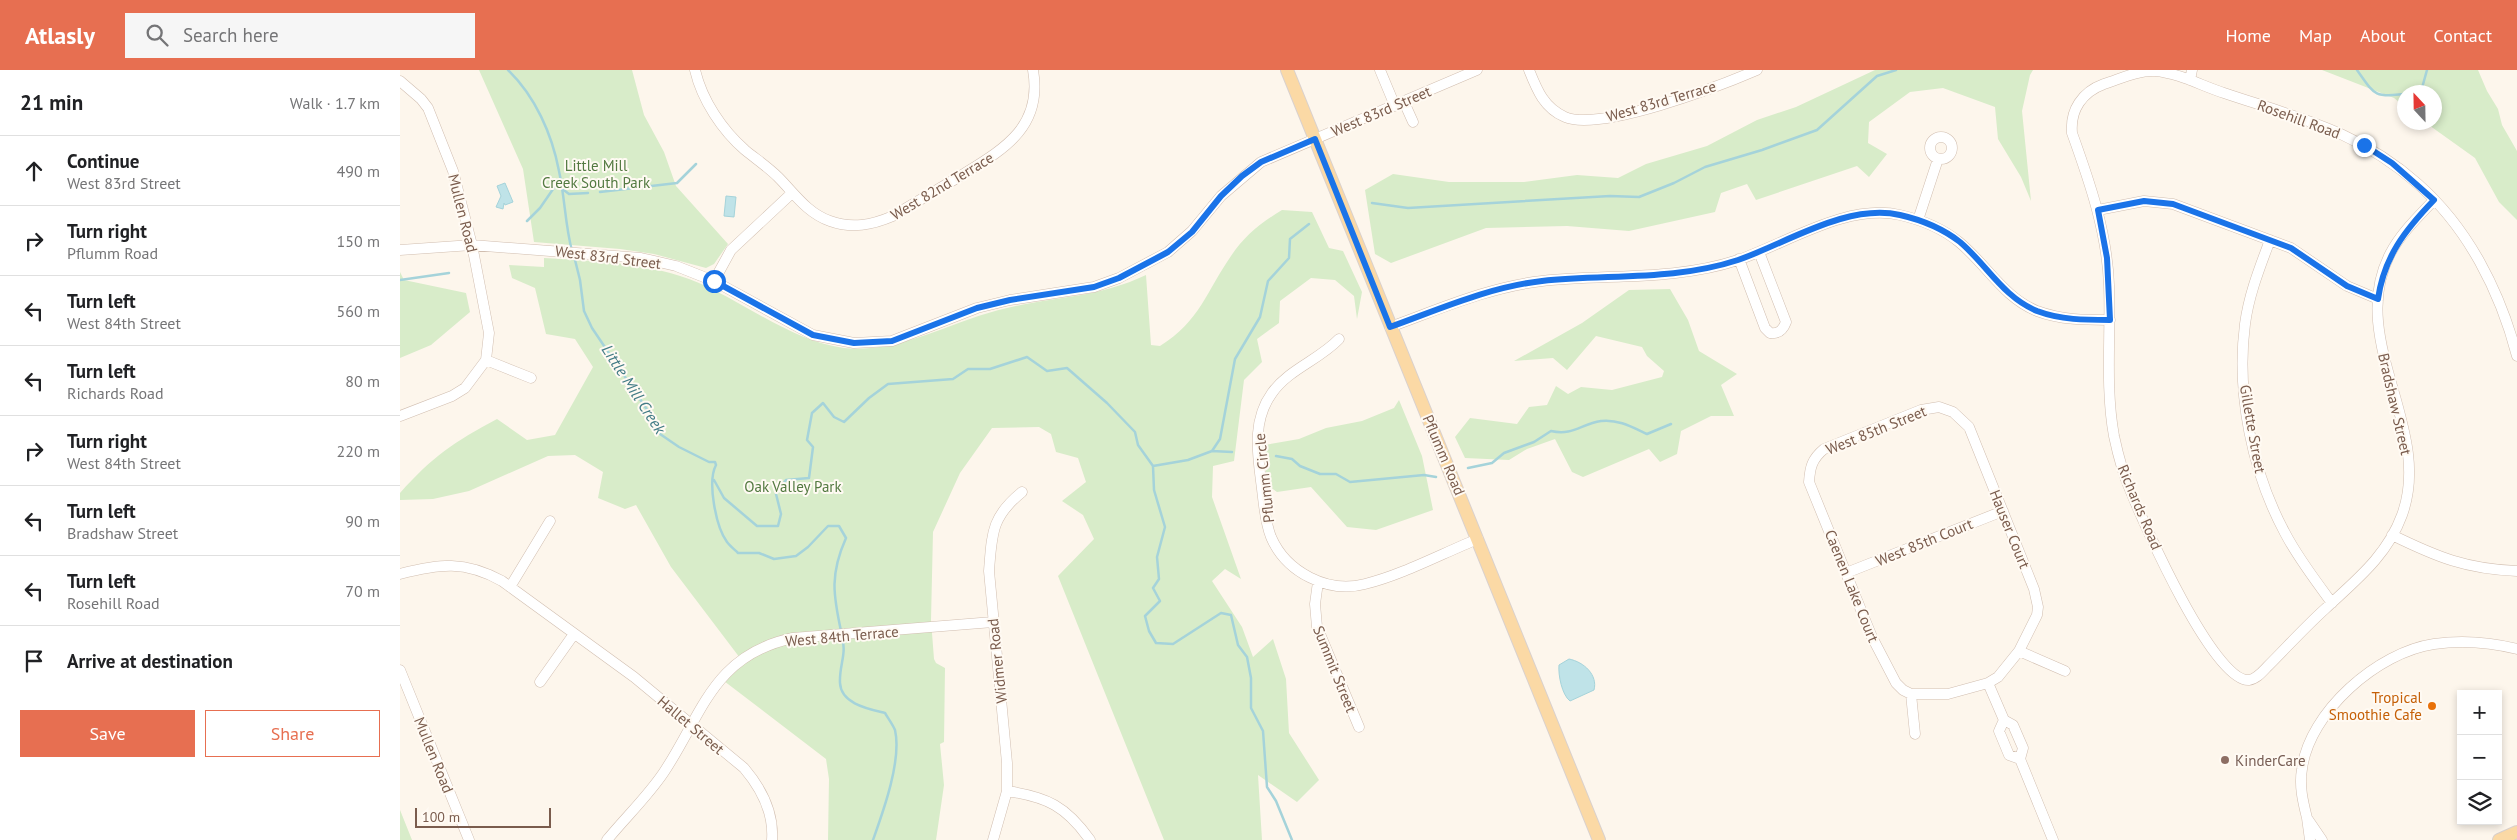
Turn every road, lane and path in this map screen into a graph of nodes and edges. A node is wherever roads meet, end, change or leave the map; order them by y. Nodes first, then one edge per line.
1 (695, 70) edge
2 (1033, 70) edge
3 (1287, 70) edge
4 (1380, 70) edge
5 (1477, 70) edge
6 (1528, 70) edge
7 (1756, 70) edge
8 (2191, 75) edge
9 (400, 81) edge
10 (1400, 104) junction
11 (1413, 122) dead end
12 (1315, 139) junction
13 (1938, 159) dead end
14 (792, 193) junction
15 (2434, 200) junction
16 (2098, 210) junction
17 (1918, 220) junction
18 (2270, 240) junction
19 (472, 246) junction
20 (400, 250) edge
21 (1759, 252) junction
22 (1739, 260) junction
23 (714, 281) junction
24 (2378, 299) junction
25 (2110, 320) junction
26 (1390, 327) junction
27 (1339, 339) dead end
28 (2517, 356) edge
29 (486, 360) junction
30 (531, 378) dead end
31 (1953, 412) joint
32 (400, 416) edge
33 (1810, 470) joint
34 (1022, 492) dead end
35 (2003, 511) junction
36 (550, 521) dead end
37 (2392, 535) junction
38 (1478, 539) junction
39 (2517, 571) edge
40 (1846, 573) junction
41 (400, 574) edge
42 (1318, 582) junction
43 (510, 587) junction
44 (2332, 603) junction
45 (993, 622) junction
46 (574, 634) junction
47 (2517, 649) edge
48 (2019, 651) junction
49 (400, 670) edge
50 (2065, 671) dead end
51 (2247, 680) joint
52 (540, 682) dead end
53 (1988, 683) junction
54 (1911, 694) junction
55 (2004, 720) junction
56 (691, 726) junction
57 (1359, 727) dead end
58 (1914, 734) dead end
59 (2020, 759) junction
60 (1006, 791) junction
61 (2307, 818) junction
62 (2517, 832) edge
63 (469, 840) edge
64 (607, 840) edge
65 (772, 840) edge
66 (994, 840) edge
67 (1090, 840) edge
68 (1599, 840) edge
69 (2053, 840) edge
70 (2310, 840) edge
71 (2322, 840) edge
72 (2499, 840) edge

1 - 14 street
2 - 14 street, West 82nd Terrace
3 - 12 main road, Pflumm Road
4 - 10 street
5 - 10 street, West 83rd Street
6 - 7 street, West 83rd Terrace
8 - 15 street, Rosehill Road
8 - 16 street, Richards Road
9 - 19 street, Mullen Road
10 - 11 street
10 - 12 street, West 83rd Street
12 - 23 street, West 83rd Street
12 - 26 main road, Pflumm Road
13 - 17 street
14 - 23 street
15 - 24 street, Bradshaw Street
15 - 28 street, Rosehill Road
16 - 18 street
16 - 25 street, Richards Road
17 - 21 street
17 - 25 street
18 - 24 street
18 - 44 street, Gillette Street
19 - 20 street, West 83rd Street
19 - 23 street, West 83rd Street
19 - 29 street, Mullen Road
21 - 22 street
21 - 22 street
22 - 26 street
24 - 37 street, Bradshaw Street
25 - 51 street, Richards Road
26 - 38 main road, Pflumm Road
27 - 42 street, Pflumm Circle
29 - 30 street
29 - 32 street, Mullen Road
31 - 33 street, West 85th Street
31 - 35 street, Hauser Court
33 - 40 street, Caenen Lake Court
34 - 45 street, Widmer Road
35 - 40 street, West 85th Court
35 - 48 street, Hauser Court
36 - 43 street
37 - 39 street
37 - 44 street, Bradshaw Street
38 - 42 street, Pflumm Circle
38 - 68 main road, Pflumm Road
40 - 54 street, Caenen Lake Court
41 - 43 street, Hallet Street
42 - 57 street, Summit Street
43 - 46 street, Hallet Street
44 - 51 street, Bradshaw Street
45 - 56 street, West 84th Terrace
45 - 60 street, Widmer Road
46 - 52 street
46 - 56 street, Hallet Street
47 - 61 street
48 - 50 street
48 - 53 street, Hauser Court
49 - 63 street, Mullen Road
53 - 54 street
53 - 55 street
54 - 58 street
55 - 59 street
55 - 59 street
56 - 64 street, West 84th Terrace
56 - 65 street, Hallet Street
59 - 69 street
60 - 66 street, Widmer Road
60 - 67 street
61 - 70 street
61 - 71 street
62 - 72 main road

